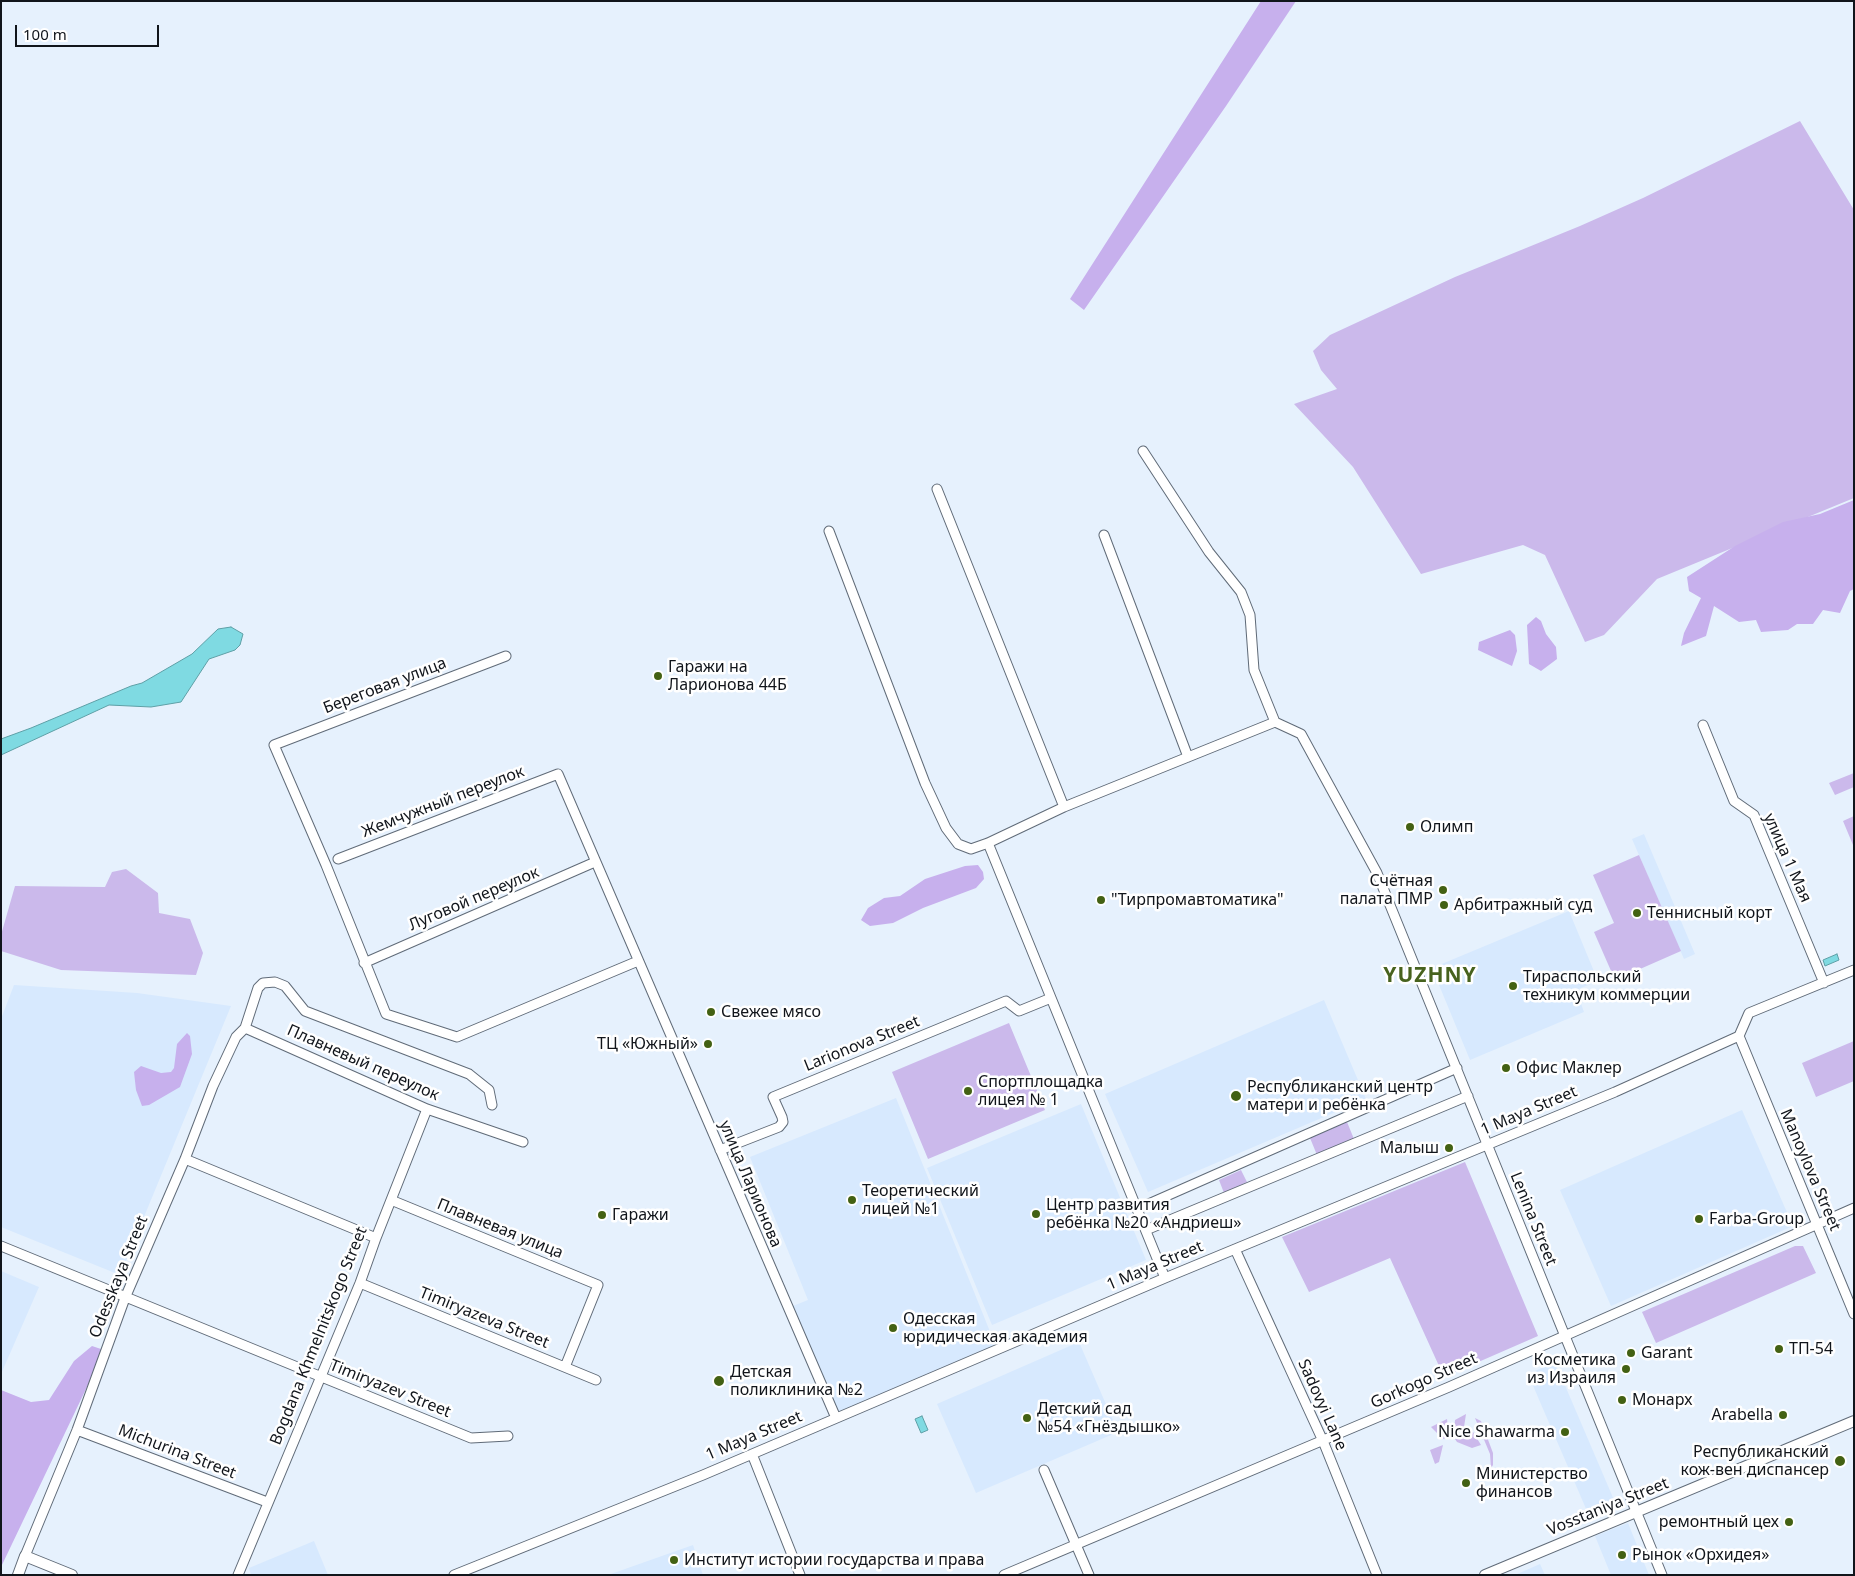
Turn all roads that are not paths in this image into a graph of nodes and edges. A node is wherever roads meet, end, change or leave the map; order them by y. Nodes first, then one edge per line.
1 (1143, 451) dead end
2 (937, 489) dead end
3 (829, 531) dead end
4 (1104, 535) dead end
5 (506, 656) dead end
6 (1275, 722) junction
7 (1702, 725) dead end
8 (1188, 757) junction
9 (558, 774) joint
10 (1064, 806) junction
11 (988, 843) junction
12 (338, 859) dead end
13 (595, 862) junction
14 (638, 961) junction
15 (364, 963) junction
16 (1854, 970) edge
17 (1824, 983) junction
18 (1051, 998) junction
19 (244, 1028) junction
20 (1739, 1036) junction
21 (1457, 1068) junction
22 (1468, 1096) junction
23 (492, 1105) dead end
24 (428, 1109) junction
25 (524, 1142) dead end
26 (1488, 1145) junction
27 (720, 1150) junction
28 (185, 1160) junction
29 (391, 1200) junction
30 (1854, 1208) edge
31 (1137, 1210) junction
32 (1816, 1224) junction
33 (1146, 1230) junction
34 (376, 1238) junction
35 (1, 1246) edge
36 (1235, 1249) junction
37 (1165, 1278) junction
38 (360, 1283) junction
39 (125, 1298) junction
40 (1854, 1314) edge
41 (1564, 1335) junction
42 (565, 1367) junction
43 (320, 1378) junction
44 (596, 1380) dead end
45 (836, 1418) junction
46 (1854, 1421) edge
47 (77, 1430) junction
48 (508, 1436) dead end
49 (1323, 1441) junction
50 (752, 1454) junction
51 (1044, 1470) dead end
52 (267, 1502) junction
53 (1637, 1511) junction
54 (1076, 1544) junction
55 (25, 1556) junction
56 (18, 1575) edge
57 (72, 1575) edge
58 (238, 1575) edge
59 (454, 1575) edge
60 (800, 1575) edge
61 (1004, 1575) edge
62 (1089, 1575) edge
63 (1377, 1575) edge
64 (1485, 1575) edge
65 (1662, 1575) edge

1 - 6 street
2 - 10 street
3 - 11 street
4 - 8 street
5 - 15 street, Береговая улица
6 - 8 street
6 - 21 street, Lenina Street
7 - 17 street, улица 1 Мая
8 - 10 street
9 - 12 street, Жемчужный переулок
9 - 13 street, улица Ларионова
10 - 11 street
11 - 18 street
13 - 14 street, улица Ларионова
13 - 15 street, Луговой переулок
14 - 15 street
14 - 27 street, улица Ларионова
16 - 17 street
17 - 20 street
18 - 27 street, Larionova Street
18 - 31 street
19 - 23 street, Odesskaya Street
19 - 24 street, Плавневый переулок
19 - 28 street, Odesskaya Street
20 - 26 street, 1 Maya Street
20 - 32 street, Manoylova Street
21 - 22 street, Lenina Street
21 - 31 street
22 - 26 street, Lenina Street
22 - 33 street
24 - 25 street, Плавневый переулок
24 - 29 street, Bogdana Khmelnitskogo Street
26 - 36 street, 1 Maya Street
26 - 41 street, Lenina Street
27 - 45 street, улица Ларионова
28 - 34 street
28 - 39 street, Odesskaya Street
29 - 34 street, Bogdana Khmelnitskogo Street
29 - 42 street, Плавневая улица
30 - 32 street, Gorkogo Street
31 - 33 street
32 - 40 street, Manoylova Street
32 - 41 street, Gorkogo Street
33 - 37 street
34 - 38 street, Bogdana Khmelnitskogo Street
35 - 39 street, Timiryazev Street
36 - 37 street, 1 Maya Street
36 - 49 street, Sadovyi Lane
37 - 45 street, 1 Maya Street
38 - 42 street, Timiryazeva Street
38 - 43 street, Bogdana Khmelnitskogo Street
39 - 43 street, Timiryazev Street
39 - 47 street, Odesskaya Street
41 - 49 street, Gorkogo Street
41 - 53 street, Lenina Street
42 - 44 street, Timiryazeva Street
43 - 48 street, Timiryazev Street
43 - 52 street, Bogdana Khmelnitskogo Street
45 - 50 street, 1 Maya Street
46 - 53 street, Vosstaniya Street
47 - 52 street, Michurina Street
47 - 55 street, Odesskaya Street
49 - 54 street, Gorkogo Street
49 - 63 street, Sadovyi Lane
50 - 59 street, 1 Maya Street
50 - 60 street
51 - 54 street
52 - 58 street, Bogdana Khmelnitskogo Street
53 - 64 street, Vosstaniya Street
53 - 65 street, Lenina Street
54 - 61 street, Gorkogo Street
54 - 62 street
55 - 56 street, Odesskaya Street
55 - 57 street

